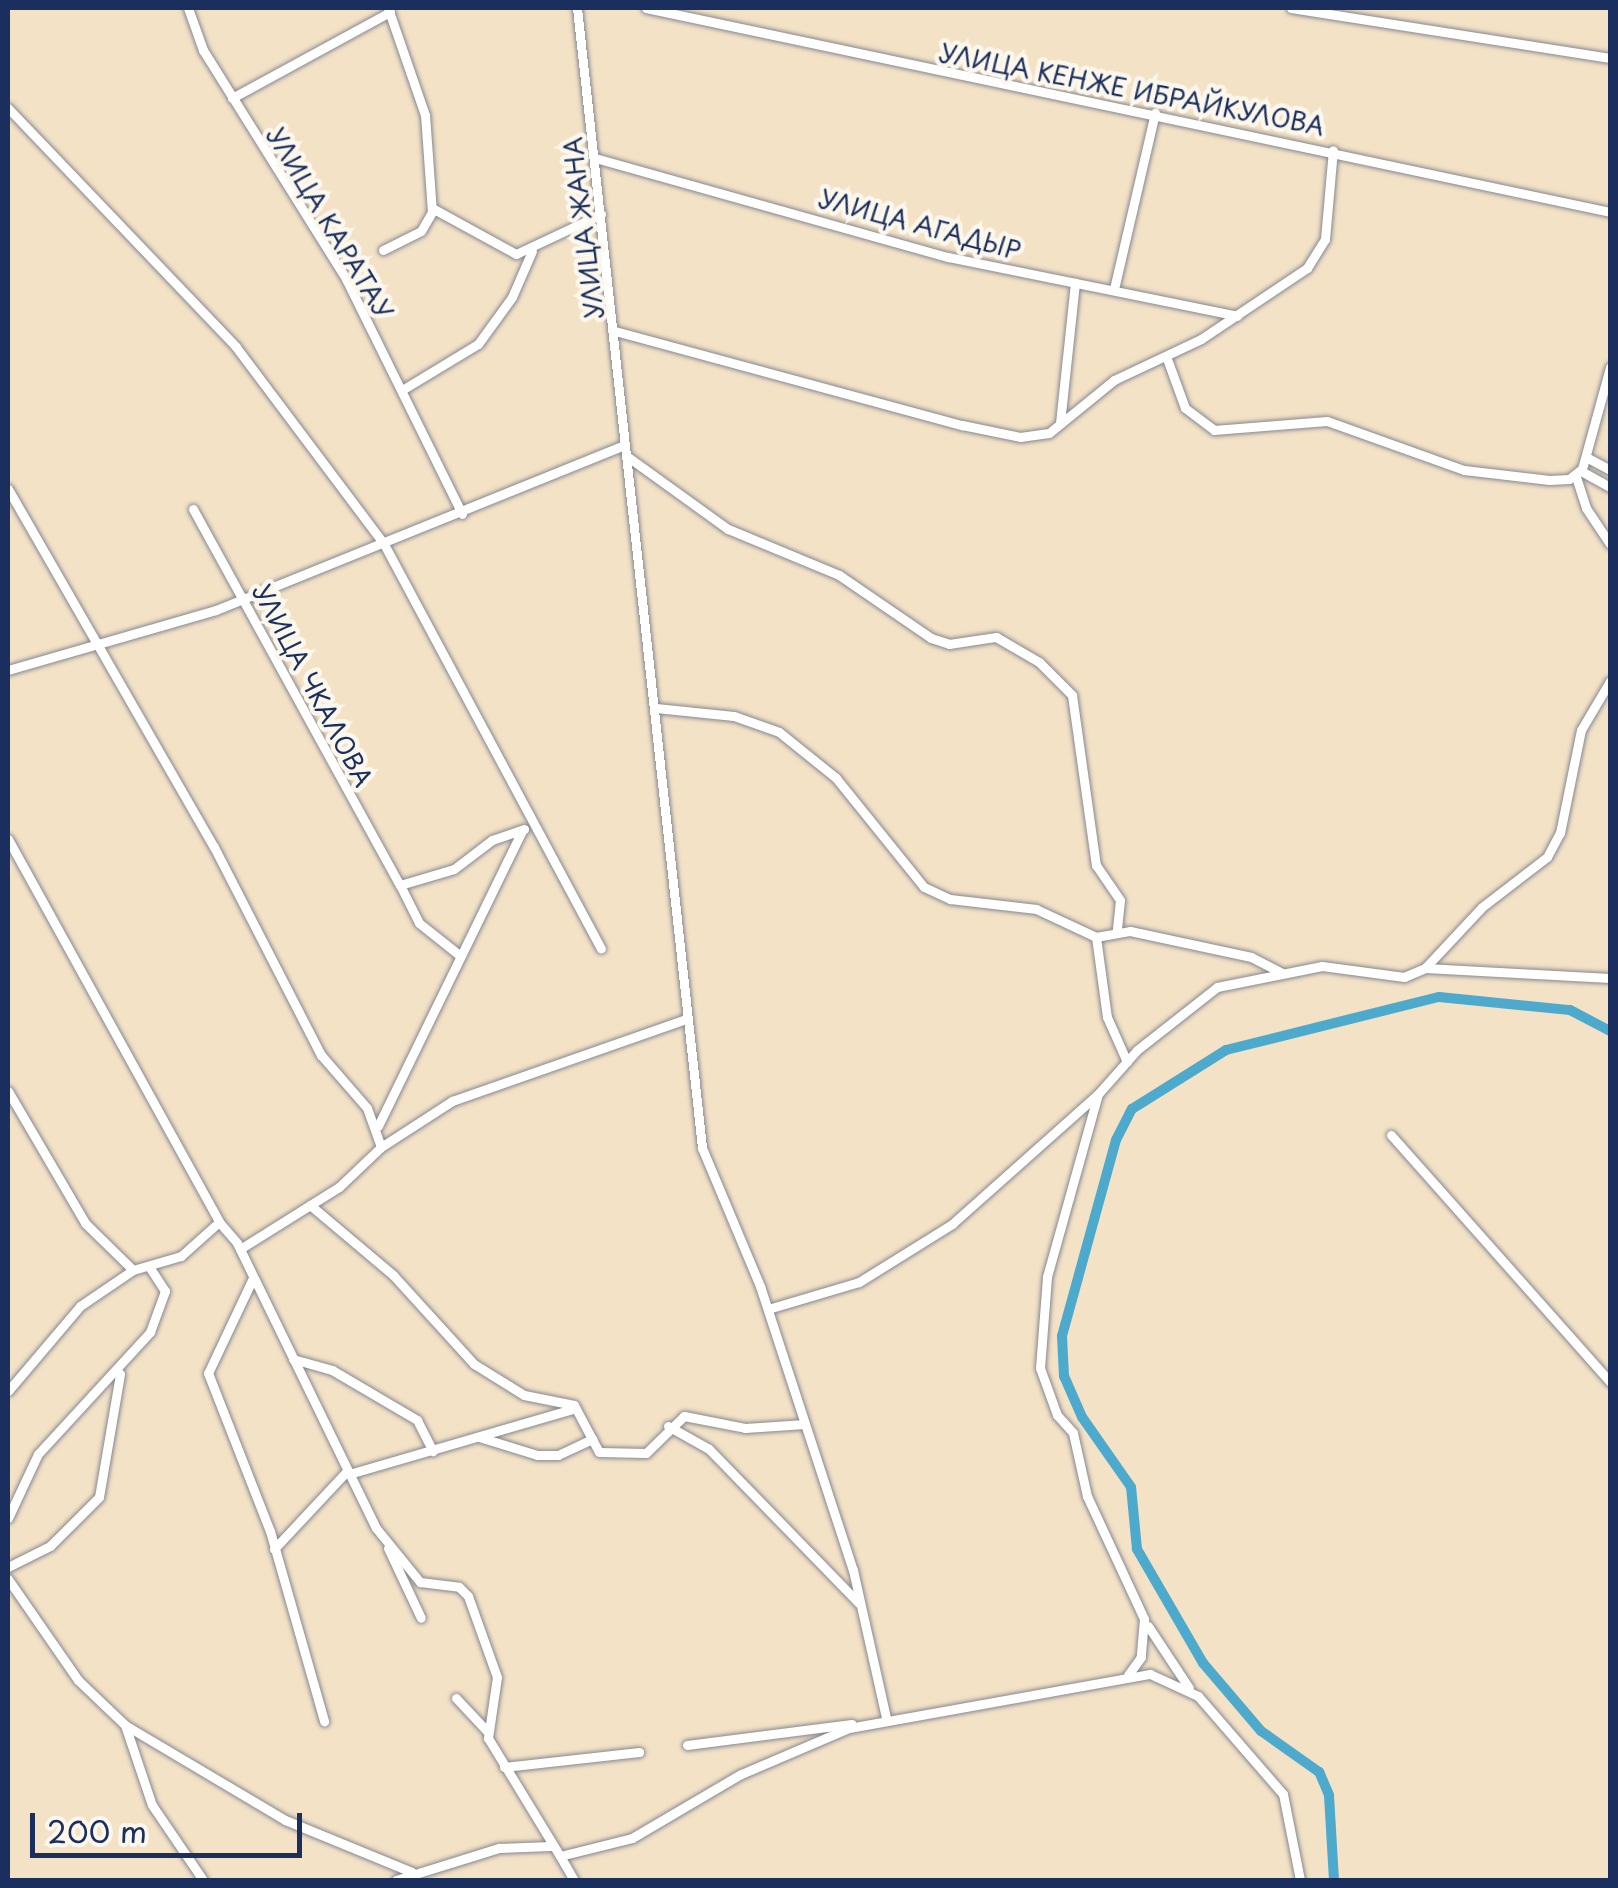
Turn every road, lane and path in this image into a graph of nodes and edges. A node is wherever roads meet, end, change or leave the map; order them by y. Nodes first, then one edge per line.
1 (188, 8) edge
2 (577, 8) edge
3 (646, 8) edge
4 (1292, 8) edge
5 (389, 10) edge
6 (1610, 58) edge
7 (232, 98) junction
8 (8, 108) edge
9 (1155, 113) junction
10 (1334, 150) junction
11 (595, 158) junction
12 (432, 208) junction
13 (1610, 212) edge
14 (601, 214) junction
15 (383, 250) dead end
16 (532, 251) junction
17 (1075, 283) junction
18 (1114, 289) junction
19 (1237, 316) junction
20 (615, 332) junction
21 (1166, 356) junction
22 (1610, 367) edge
23 (402, 390) junction
24 (1060, 423) junction
25 (624, 445) junction
26 (628, 457) junction
27 (1586, 457) junction
28 (1610, 470) edge
29 (1578, 474) junction
30 (1610, 487) edge
31 (8, 488) edge
32 (193, 510) dead end
33 (462, 514) junction
34 (384, 544) junction
35 (1610, 544) edge
36 (244, 598) junction
37 (94, 642) junction
38 (8, 670) edge
39 (1610, 681) edge
40 (656, 708) junction
41 (533, 821) junction
42 (524, 829) junction
43 (8, 839) edge
44 (398, 882) junction
45 (1117, 930) junction
46 (1096, 937) junction
47 (601, 949) dead end
48 (458, 954) junction
49 (1425, 968) junction
50 (1281, 972) junction
51 (1610, 978) edge
52 (686, 1019) junction
53 (1126, 1062) junction
54 (8, 1091) edge
55 (1098, 1094) junction
56 (378, 1129) junction
57 (1391, 1135) dead end
58 (381, 1146) junction
59 (310, 1205) junction
60 (218, 1222) junction
61 (240, 1250) junction
62 (149, 1266) junction
63 (133, 1270) junction
64 (253, 1278) junction
65 (768, 1309) junction
66 (293, 1358) junction
67 (121, 1371) junction
68 (1610, 1382) edge
69 (8, 1391) edge
70 (576, 1408) junction
71 (805, 1424) junction
72 (668, 1426) junction
73 (476, 1436) junction
74 (592, 1440) junction
75 (433, 1450) junction
76 (348, 1473) junction
77 (8, 1518) edge
78 (382, 1536) junction
79 (274, 1549) junction
80 (8, 1567) edge
81 (8, 1579) edge
82 (860, 1604) junction
83 (421, 1618) dead end
84 (1144, 1620) junction
85 (1128, 1675) junction
86 (1191, 1691) junction
87 (456, 1698) dead end
88 (886, 1718) junction
89 (324, 1721) dead end
90 (865, 1724) junction
91 (125, 1725) junction
92 (488, 1731) junction
93 (686, 1745) dead end
94 (639, 1752) dead end
95 (504, 1768) junction
96 (551, 1846) junction
97 (560, 1856) junction
98 (412, 1872) junction
99 (203, 1880) edge
100 (396, 1880) edge
101 (574, 1880) edge
102 (1300, 1880) edge

1 - 7 street, УЛИЦА КАРАТАУ
2 - 11 street, УЛИЦА ЖАНА
3 - 9 street, УЛИЦА КЕНЖЕ ИБРАЙКУЛОВА
4 - 6 street
5 - 7 street
5 - 12 street
7 - 23 street, УЛИЦА КАРАТАУ
8 - 34 street
9 - 10 street, УЛИЦА КЕНЖЕ ИБРАЙКУЛОВА
9 - 18 street
10 - 13 street, УЛИЦА КЕНЖЕ ИБРАЙКУЛОВА
10 - 19 street
11 - 14 street, УЛИЦА ЖАНА
11 - 17 street, УЛИЦА АГАДЫР
12 - 15 street
12 - 16 street
14 - 16 street
14 - 20 street, УЛИЦА ЖАНА
16 - 23 street
17 - 18 street, УЛИЦА АГАДЫР
17 - 24 street
18 - 19 street, УЛИЦА АГАДЫР
19 - 21 street
20 - 24 street
20 - 25 street, УЛИЦА ЖАНА
21 - 24 street
21 - 29 street
22 - 27 street
23 - 33 street, УЛИЦА КАРАТАУ
25 - 26 street, УЛИЦА ЖАНА
25 - 33 street
26 - 40 street, УЛИЦА ЖАНА
26 - 45 street
27 - 28 street
27 - 29 street
29 - 30 street
29 - 35 street
31 - 37 street
32 - 36 street, УЛИЦА ЧКАЛОВА
33 - 34 street
34 - 36 street
34 - 41 street
36 - 37 street
36 - 44 street, УЛИЦА ЧКАЛОВА
37 - 38 street
37 - 56 street
39 - 49 street
40 - 46 street
40 - 52 street, УЛИЦА ЖАНА
41 - 42 street
41 - 47 street
42 - 44 street
42 - 48 street
43 - 60 street
44 - 48 street, УЛИЦА ЧКАЛОВА
45 - 46 street
45 - 50 street
46 - 53 street
48 - 56 street
49 - 50 street
49 - 51 street
50 - 53 street
52 - 58 street
52 - 65 street, УЛИЦА ЖАНА
53 - 55 street
54 - 63 street
55 - 65 street
55 - 84 street
56 - 58 street
57 - 68 street
58 - 59 street
59 - 61 street
59 - 70 street
60 - 61 street
60 - 62 street
61 - 64 street
62 - 63 street
62 - 67 street
63 - 69 street
64 - 66 street
64 - 79 street
65 - 71 street, УЛИЦА ЖАНА
66 - 75 street
66 - 76 street
67 - 77 street
67 - 80 street
70 - 73 street
70 - 74 street
71 - 72 street
71 - 82 street, УЛИЦА ЖАНА
72 - 74 street
72 - 82 street
73 - 74 street
73 - 75 street
75 - 76 street
76 - 78 street
76 - 79 street
78 - 83 street
78 - 92 street
79 - 89 street
81 - 91 street
82 - 88 street, УЛИЦА ЖАНА
84 - 85 street
84 - 86 street
85 - 86 street
85 - 88 street
86 - 102 street
87 - 92 street
88 - 90 street
90 - 93 street
90 - 97 street
91 - 98 street
91 - 99 street
92 - 95 street
94 - 95 street
95 - 96 street
96 - 97 street
96 - 98 street
97 - 101 street
98 - 100 street

